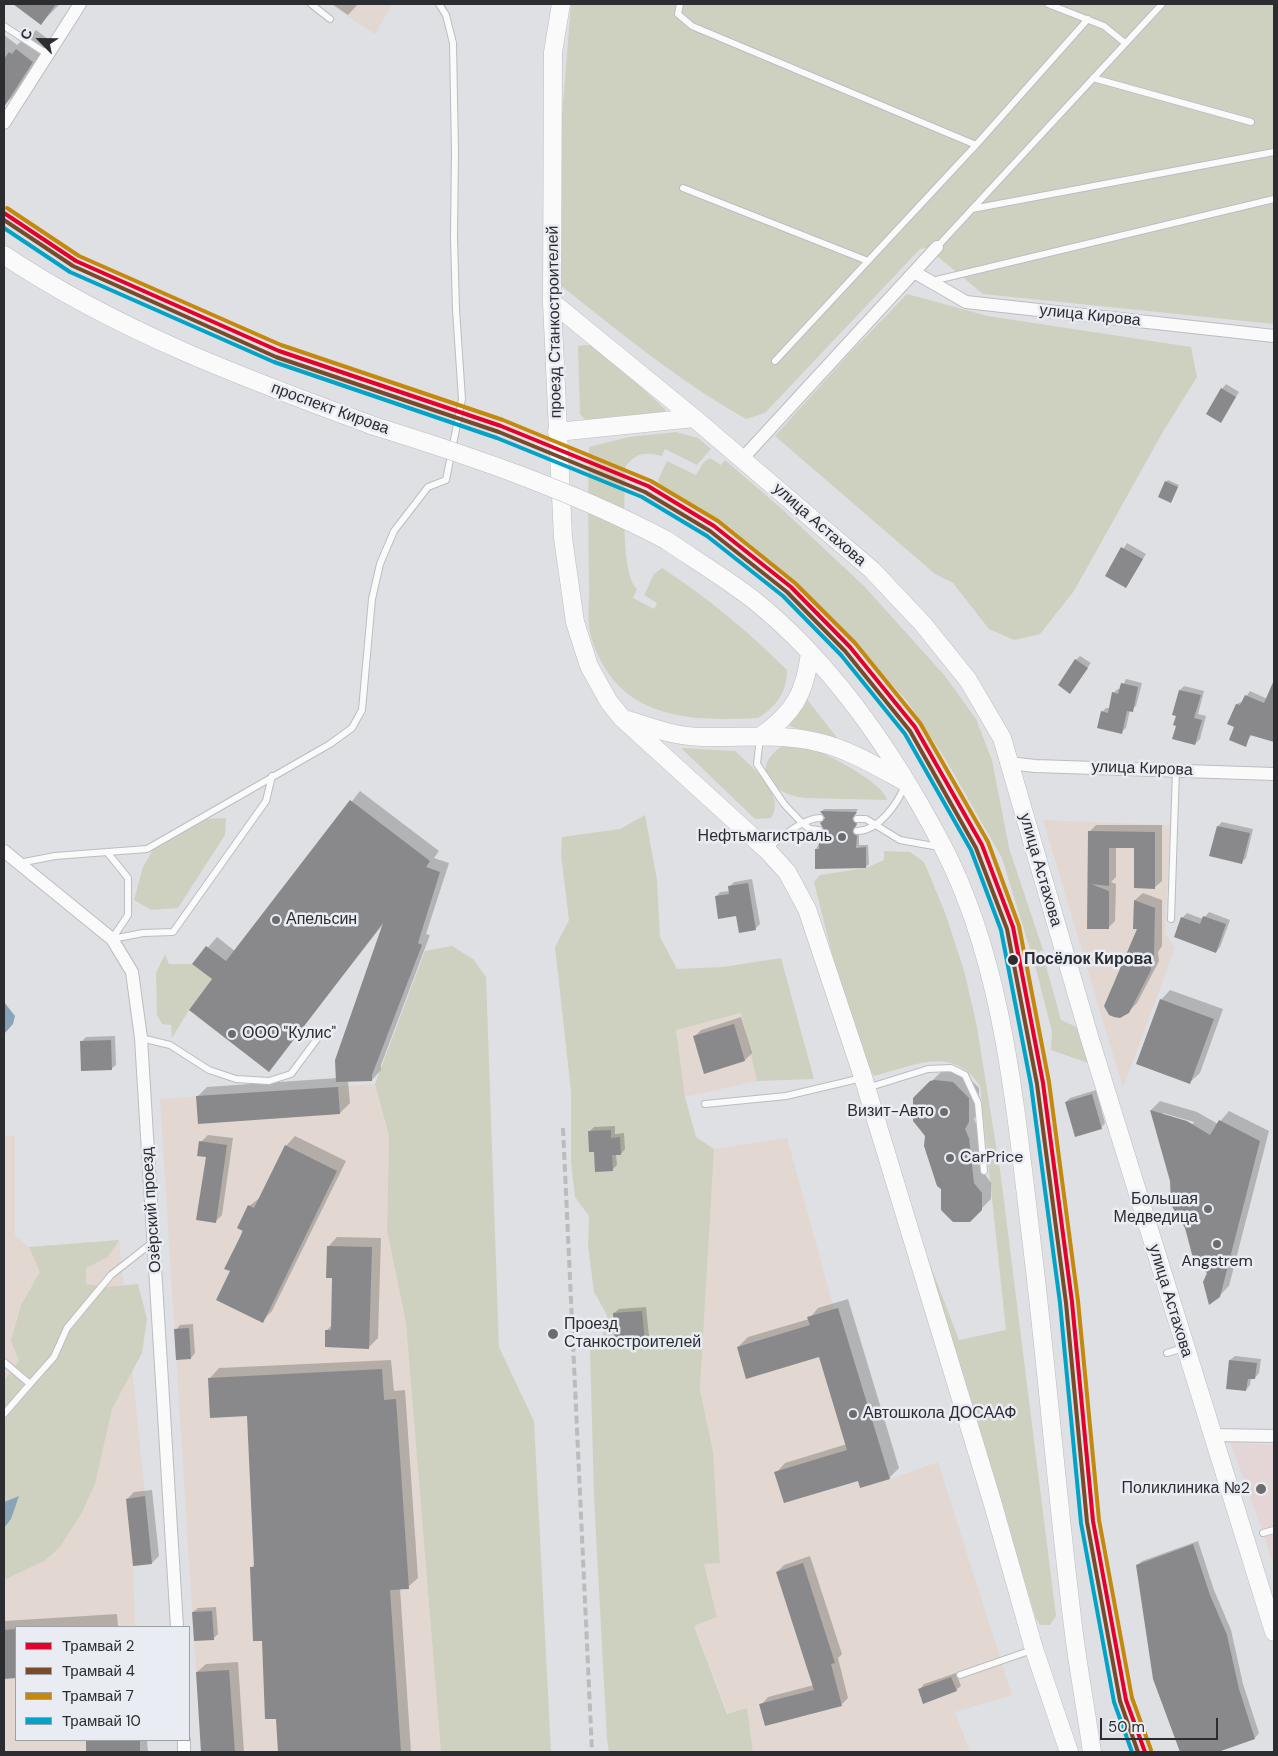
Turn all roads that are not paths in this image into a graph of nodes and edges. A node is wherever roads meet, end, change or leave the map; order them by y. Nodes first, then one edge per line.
1 (80, 4) edge
2 (311, 4) edge
3 (439, 4) edge
4 (561, 4) edge
5 (680, 4) edge
6 (1048, 4) edge
7 (1162, 4) edge
8 (330, 19) dead end
9 (1088, 20) junction
10 (4, 26) edge
11 (1126, 43) junction
12 (47, 54) junction
13 (1093, 78) junction
14 (1251, 122) dead end
15 (4, 123) edge
16 (976, 146) junction
17 (1274, 152) edge
18 (683, 188) dead end
19 (1274, 199) edge
20 (972, 210) junction
21 (937, 247) joint
22 (4, 255) edge
23 (868, 261) junction
24 (914, 272) junction
25 (931, 282) junction
26 (552, 302) junction
27 (1274, 336) edge
28 (775, 361) dead end
29 (694, 418) junction
30 (557, 432) junction
31 (742, 459) junction
32 (810, 653) junction
33 (622, 718) junction
34 (760, 736) junction
35 (1009, 763) junction
36 (1176, 770) junction
37 (1274, 774) edge
38 (272, 776) junction
39 (906, 782) junction
40 (820, 818) dead end
41 (857, 819) dead end
42 (803, 824) junction
43 (875, 825) junction
44 (820, 830) dead end
45 (857, 831) dead end
46 (944, 848) junction
47 (767, 850) junction
48 (4, 851) edge
49 (107, 852) junction
50 (18, 863) junction
51 (1171, 919) dead end
52 (112, 939) junction
53 (141, 1038) junction
54 (317, 1039) dead end
55 (864, 1083) junction
56 (705, 1104) dead end
57 (984, 1170) dead end
58 (154, 1241) junction
59 (1184, 1348) junction
60 (1167, 1353) dead end
61 (4, 1362) edge
62 (30, 1384) junction
63 (4, 1414) edge
64 (1212, 1435) junction
65 (1274, 1436) edge
66 (1274, 1530) edge
67 (1263, 1533) dead end
68 (177, 1626) edge
69 (1274, 1632) edge
70 (1034, 1649) junction
71 (960, 1675) dead end
72 (1086, 1711) junction
73 (1069, 1752) edge
74 (1092, 1752) edge
75 (1100, 1752) edge

1 - 12 street
2 - 8 lane
3 - 38 lane
4 - 26 main road, проезд Станкостроителей
5 - 16 lane
6 - 9 lane
7 - 11 lane
9 - 11 lane
9 - 16 lane
10 - 12 lane
11 - 13 lane
12 - 15 street
13 - 14 lane
13 - 20 lane
16 - 23 lane
17 - 20 lane
18 - 23 lane
19 - 25 lane
20 - 21 lane
21 - 24 street
22 - 32 main road, проспект Кирова, bridge
23 - 28 lane
24 - 25 street, улица Кирова
24 - 31 street
25 - 27 street, улица Кирова
26 - 29 main road, улица Астахова
26 - 30 main road, проезд Станкостроителей
29 - 30 main road
29 - 31 main road, улица Астахова
30 - 33 main road, проезд Станкостроителей
31 - 35 main road, улица Астахова
32 - 34 main road
32 - 39 main road
33 - 34 main road
33 - 47 main road
34 - 39 main road
34 - 42 lane
35 - 36 street, улица Кирова
35 - 59 main road, улица Астахова
36 - 37 street, улица Кирова
36 - 51 lane
38 - 49 lane
38 - 52 lane
39 - 43 lane
39 - 46 main road
40 - 42 lane
41 - 43 lane
42 - 44 lane
42 - 47 lane
43 - 45 lane
43 - 46 lane
46 - 72 main road
47 - 55 main road
48 - 50 street, Озёрский проезд
49 - 50 lane
49 - 52 lane
50 - 52 street, Озёрский проезд
52 - 53 street, Озёрский проезд
53 - 54 lane
53 - 58 street, Озёрский проезд
55 - 56 lane
55 - 57 lane
55 - 70 main road
58 - 62 lane
58 - 68 street, Озёрский проезд
59 - 60 lane
59 - 64 main road, улица Астахова
61 - 62 lane
62 - 63 lane
64 - 65 street
64 - 69 main road, улица Астахова
66 - 67 lane
70 - 71 lane
70 - 73 main road
72 - 74 main road
72 - 75 main road

